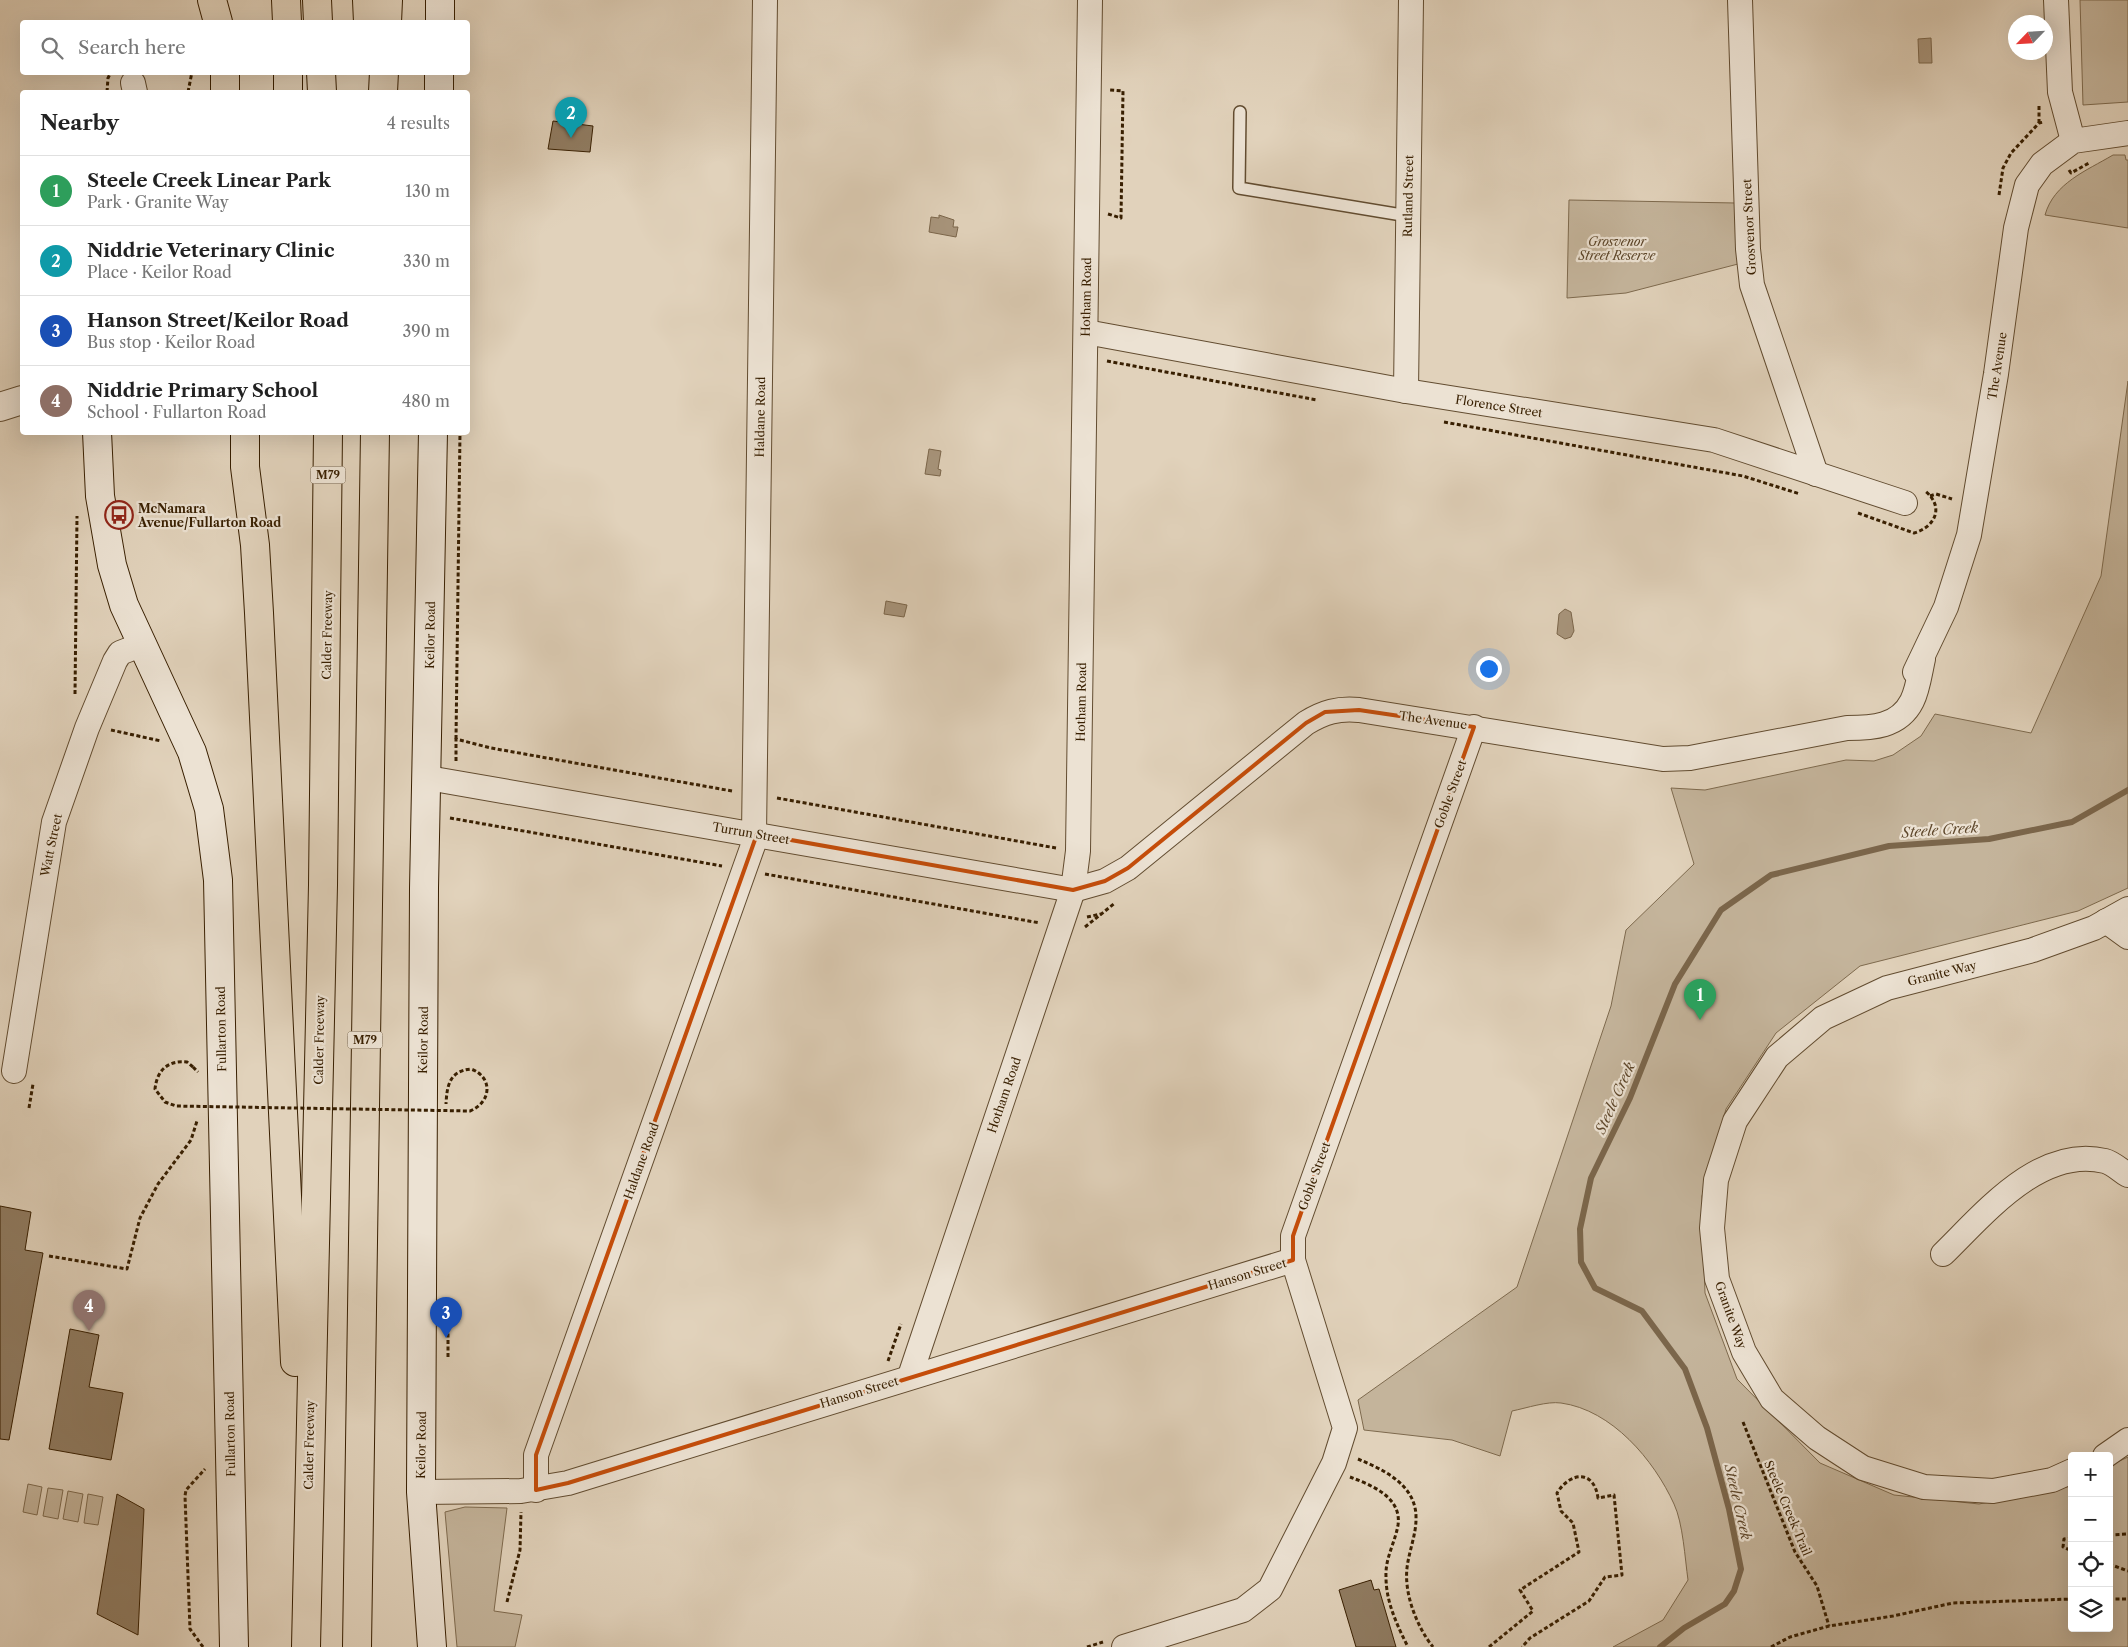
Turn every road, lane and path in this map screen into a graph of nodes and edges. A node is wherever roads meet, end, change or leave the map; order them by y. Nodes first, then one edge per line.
1 (212, 0) edge
2 (286, 0) edge
3 (317, 0) edge
4 (367, 0) edge
5 (388, 0) edge
6 (440, 0) edge
7 (765, 0) edge
8 (1090, 0) edge
9 (1411, 0) edge
10 (1740, 0) edge
11 (2056, 0) edge
12 (217, 20) edge
13 (287, 20) edge
14 (318, 20) edge
15 (368, 20) edge
16 (387, 20) edge
17 (440, 20) edge
18 (110, 75) edge
19 (191, 75) edge
20 (225, 75) edge
21 (288, 75) edge
22 (321, 75) edge
23 (371, 75) edge
24 (384, 75) edge
25 (439, 75) edge
26 (107, 90) edge
27 (188, 90) edge
28 (225, 90) edge
29 (288, 90) edge
30 (322, 90) edge
31 (372, 90) edge
32 (383, 90) edge
33 (439, 90) edge
34 (1240, 112) dead end
35 (2122, 134) edge
36 (2073, 141) junction
37 (1408, 216) junction
38 (1086, 332) junction
39 (1104, 361) dead end
40 (1406, 391) junction
41 (1319, 400) dead end
42 (20, 401) edge
43 (0, 406) edge
44 (1436, 421) dead end
45 (97, 435) edge
46 (245, 435) edge
47 (328, 435) edge
48 (375, 435) edge
49 (434, 435) edge
50 (460, 435) edge
51 (1816, 474) junction
52 (1914, 496) junction
53 (1930, 496) junction
54 (1809, 497) dead end
55 (1953, 507) dead end
56 (77, 512) dead end
57 (1856, 512) dead end
58 (143, 644) junction
59 (75, 701) dead end
60 (1474, 726) junction
61 (107, 738) dead end
62 (456, 739) junction
63 (162, 741) dead end
64 (435, 779) junction
65 (755, 802) junction
66 (448, 818) dead end
67 (756, 834) junction
68 (1078, 851) junction
69 (728, 867) dead end
70 (1073, 890) junction
71 (2128, 909) edge
72 (2106, 921) junction
73 (2128, 937) edge
74 (193, 1067) dead end
75 (24, 1075) joint
76 (202, 1098) dead end
77 (209, 1098) dead end
78 (446, 1104) dead end
79 (29, 1108) dead end
80 (210, 1112) dead end
81 (2128, 1175) edge
82 (1943, 1254) dead end
83 (49, 1256) dead end
84 (1293, 1260) junction
85 (910, 1376) junction
86 (1743, 1422) dead end
87 (2128, 1440) edge
88 (2111, 1452) edge
89 (1356, 1458) dead end
90 (208, 1464) dead end
91 (2068, 1473) edge
92 (1347, 1476) dead end
93 (529, 1490) junction
94 (421, 1492) junction
95 (2128, 1534) edge
96 (2113, 1535) edge
97 (2068, 1538) edge
98 (2068, 1550) edge
99 (2113, 1565) edge
100 (2128, 1571) edge
101 (306, 1581) junction
102 (2068, 1599) edge
103 (2113, 1599) edge
104 (2128, 1599) edge
105 (507, 1602) dead end
106 (1829, 1626) junction
107 (1115, 1644) edge
108 (203, 1647) edge
109 (234, 1647) edge
110 (306, 1647) edge
111 (357, 1647) edge
112 (432, 1647) edge
113 (1087, 1647) edge
114 (1408, 1647) edge
115 (1433, 1647) edge
116 (1488, 1647) edge
117 (1522, 1647) edge
118 (1771, 1647) edge

1 - 12 main road
2 - 13 main road
3 - 14 main road
4 - 15 main road
5 - 16 main road
6 - 17 main road
7 - 65 street, Haldane Road
8 - 38 street, Hotham Road
9 - 37 street, Rutland Street
10 - 51 street, Grosvenor Street
11 - 36 street
18 - 26 path
19 - 27 path
20 - 28 main road
21 - 29 main road
22 - 30 main road
23 - 31 main road
24 - 32 main road
25 - 33 main road
34 - 37 lane
35 - 36 street, The Avenue
36 - 60 street, The Avenue
37 - 40 street, Rutland Street
38 - 40 street, Florence Street
38 - 68 street, Hotham Road
39 - 41 path
40 - 51 street, Florence Street
42 - 43 main road
44 - 54 path
45 - 58 main road, Fullarton Road
46 - 101 main road
47 - 101 main road, Calder Freeway / M79
48 - 111 main road, M79
49 - 64 main road, Keilor Road
50 - 62 path
51 - 52 street, Florence Street
52 - 53 path
52 - 53 path
53 - 55 path
53 - 57 path
56 - 59 path
58 - 75 street, Watt Street
58 - 109 main road, Fullarton Road
60 - 70 street, The Avenue
60 - 84 street, Goble Street
61 - 63 path
62 - 64 path
62 - 65 path
64 - 67 street, Turrun Street
64 - 94 main road, Keilor Road
65 - 67 street, Haldane Road
65 - 68 path
66 - 69 path
67 - 70 street, Turrun Street
67 - 93 street, Haldane Road
68 - 70 street, Hotham Road
70 - 85 street, Hotham Road
71 - 72 street, Granite Way
72 - 73 street
72 - 91 street, Granite Way
74 - 78 path, bridge
75 - 79 path
76 - 83 path
77 - 80 path
81 - 82 street
84 - 85 street, Hanson Street
84 - 107 street, Goble Street
85 - 93 street, Hanson Street
86 - 106 path, Steele Creek Trail
87 - 88 street
89 - 115 path
90 - 108 path
92 - 114 path
93 - 94 street, Hanson Street
93 - 105 path
94 - 112 main road, Keilor Road
95 - 96 path
97 - 98 path
99 - 100 path
101 - 110 main road, Calder Freeway / M79
102 - 106 path
103 - 104 path
106 - 118 path
107 - 113 path
116 - 117 path

